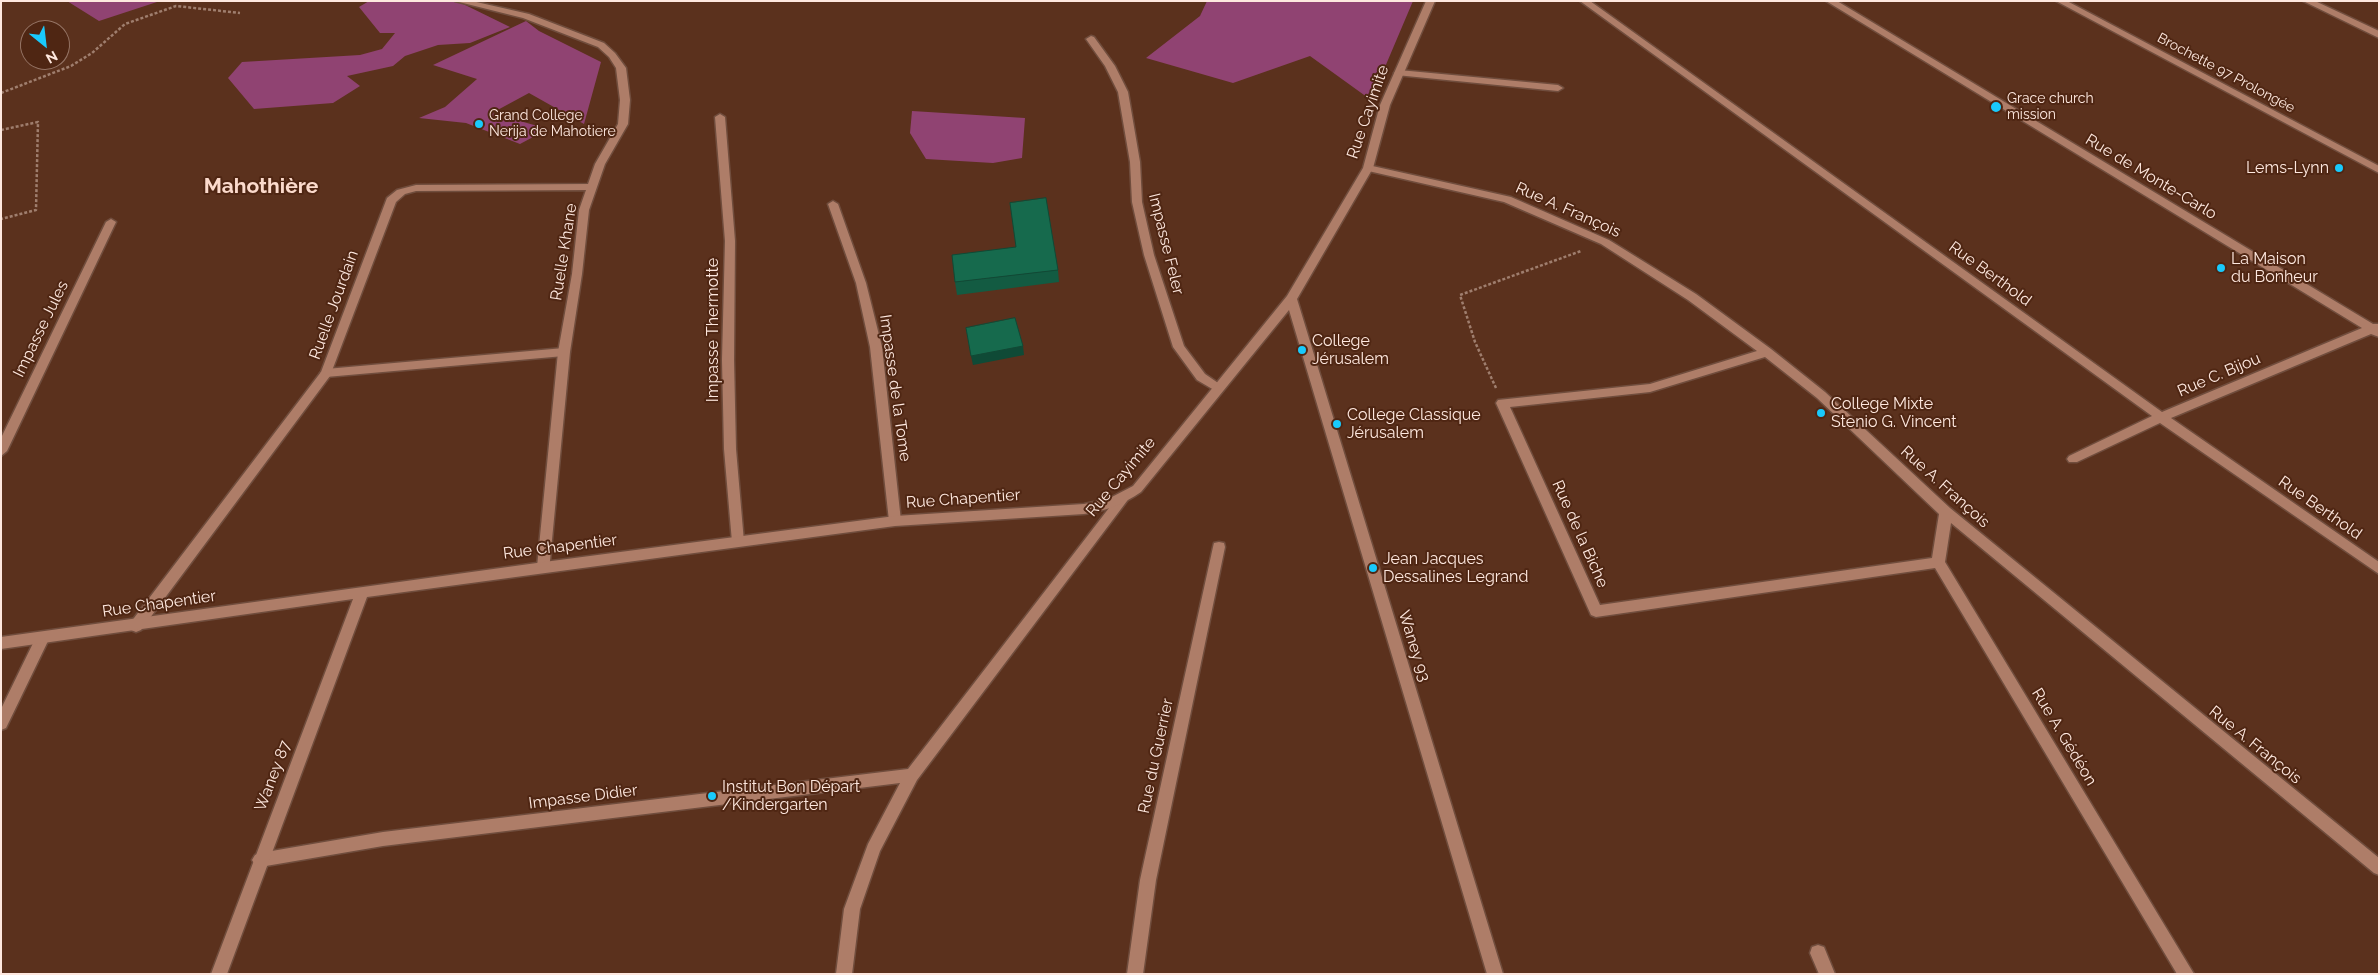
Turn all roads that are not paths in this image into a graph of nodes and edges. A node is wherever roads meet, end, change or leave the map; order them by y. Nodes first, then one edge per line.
1 (459, 1) edge
2 (1431, 1) edge
3 (1584, 1) edge
4 (1830, 1) edge
5 (2060, 1) edge
6 (2307, 1) edge
7 (2379, 35) edge
8 (1092, 39) dead end
9 (1399, 73) junction
10 (1558, 88) dead end
11 (720, 117) dead end
12 (1368, 168) junction
13 (2379, 170) edge
14 (592, 188) junction
15 (833, 204) dead end
16 (111, 222) dead end
17 (1291, 299) junction
18 (2376, 329) edge
19 (564, 352) junction
20 (1767, 352) junction
21 (326, 373) junction
22 (1218, 387) junction
23 (2161, 417) junction
24 (1, 451) edge
25 (2073, 459) dead end
26 (1123, 498) junction
27 (1946, 512) junction
28 (895, 521) junction
29 (738, 542) junction
30 (1219, 546) dead end
31 (1938, 562) junction
32 (544, 566) junction
33 (2379, 569) edge
34 (362, 592) junction
35 (136, 626) junction
36 (42, 639) junction
37 (1, 643) edge
38 (1, 724) edge
39 (912, 775) junction
40 (260, 860) junction
41 (2379, 868) edge
42 (1818, 953) dead end
43 (219, 974) edge
44 (844, 974) edge
45 (1135, 974) edge
46 (1495, 974) edge
47 (1827, 974) edge
48 (2186, 974) edge

1 - 14 street, Ruelle Khane
2 - 9 street, Rue Cayimite
3 - 23 street, Rue Berthold
4 - 18 street, Rue de Monte-Carlo
5 - 13 street, Brochette 97 Prolongée
6 - 7 street
8 - 22 street, Impasse Feler
9 - 10 street
9 - 12 street, Rue Cayimite
11 - 29 street, Impasse Thermotte
12 - 17 street, Rue Cayimite
12 - 20 street, Rue A. François
14 - 19 street, Ruelle Khane
14 - 21 street, Ruelle Jourdain
15 - 28 street, Impasse de la Tome
16 - 24 street, Impasse Jules
17 - 22 street, Rue Cayimite
17 - 46 street, Waney 93
18 - 23 street, Rue C. Bijou
19 - 21 street
19 - 32 street, Ruelle Khane
20 - 27 street, Rue A. François
20 - 31 street, Rue de la Biche
21 - 35 street, Ruelle Jourdain
22 - 26 street, Rue Cayimite
23 - 25 street, Rue C. Bijou
23 - 33 street, Rue Berthold
26 - 28 street, Rue Chapentier
26 - 39 street, Rue Cayimite
27 - 31 street
27 - 41 street, Rue A. François
28 - 29 street, Rue Chapentier
29 - 32 street, Rue Chapentier
30 - 45 street, Rue du Guerrier
31 - 48 street, Rue A. Gédéon
32 - 34 street, Rue Chapentier
34 - 35 street, Rue Chapentier
34 - 40 street, Waney 87
35 - 36 street, Rue Chapentier
36 - 37 street, Rue Chapentier
36 - 38 street
39 - 40 street, Impasse Didier
39 - 44 street, Rue Cayimite
40 - 43 street, Waney 87
42 - 47 street

